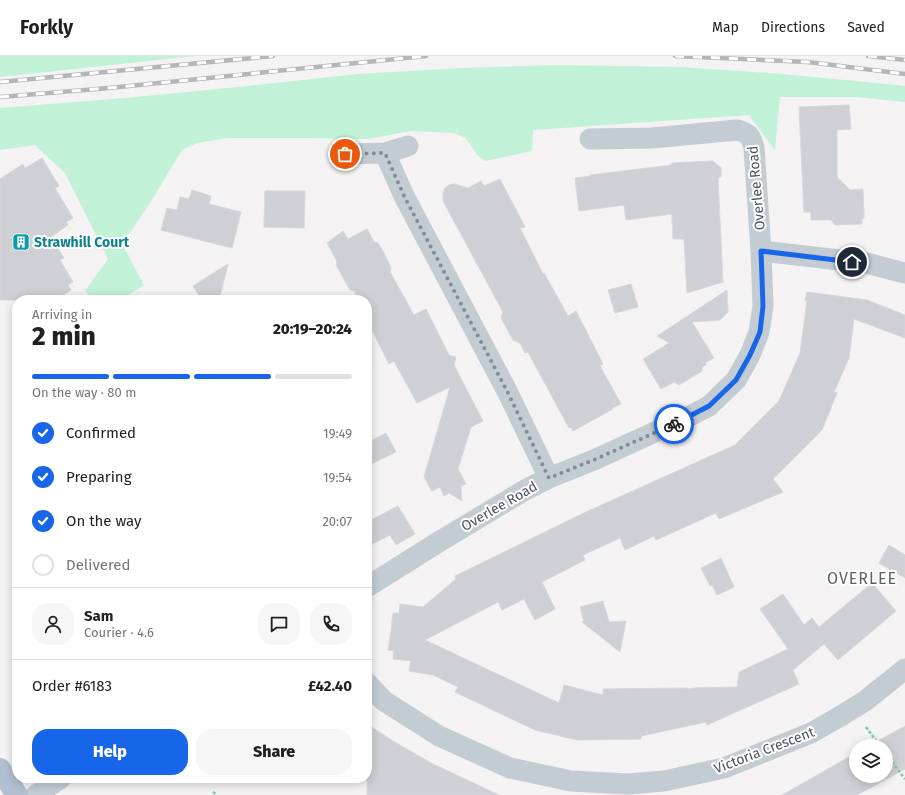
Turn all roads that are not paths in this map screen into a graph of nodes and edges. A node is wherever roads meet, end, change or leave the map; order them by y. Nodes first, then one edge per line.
1 (590, 139) dead end
2 (408, 146) dead end
3 (385, 153) junction
4 (345, 154) dead end
5 (761, 251) junction
6 (905, 273) edge
7 (549, 478) junction
8 (372, 584) edge
9 (905, 669) edge
10 (372, 688) edge
11 (0, 769) edge
12 (54, 783) edge
13 (17, 795) edge
14 (36, 795) edge

1 - 5 street, Overlee Road
2 - 3 street
3 - 4 street
3 - 7 street
5 - 6 street
5 - 7 street, Overlee Road
7 - 8 street, Overlee Road
9 - 10 street, Victoria Crescent
11 - 13 main road
12 - 14 street

